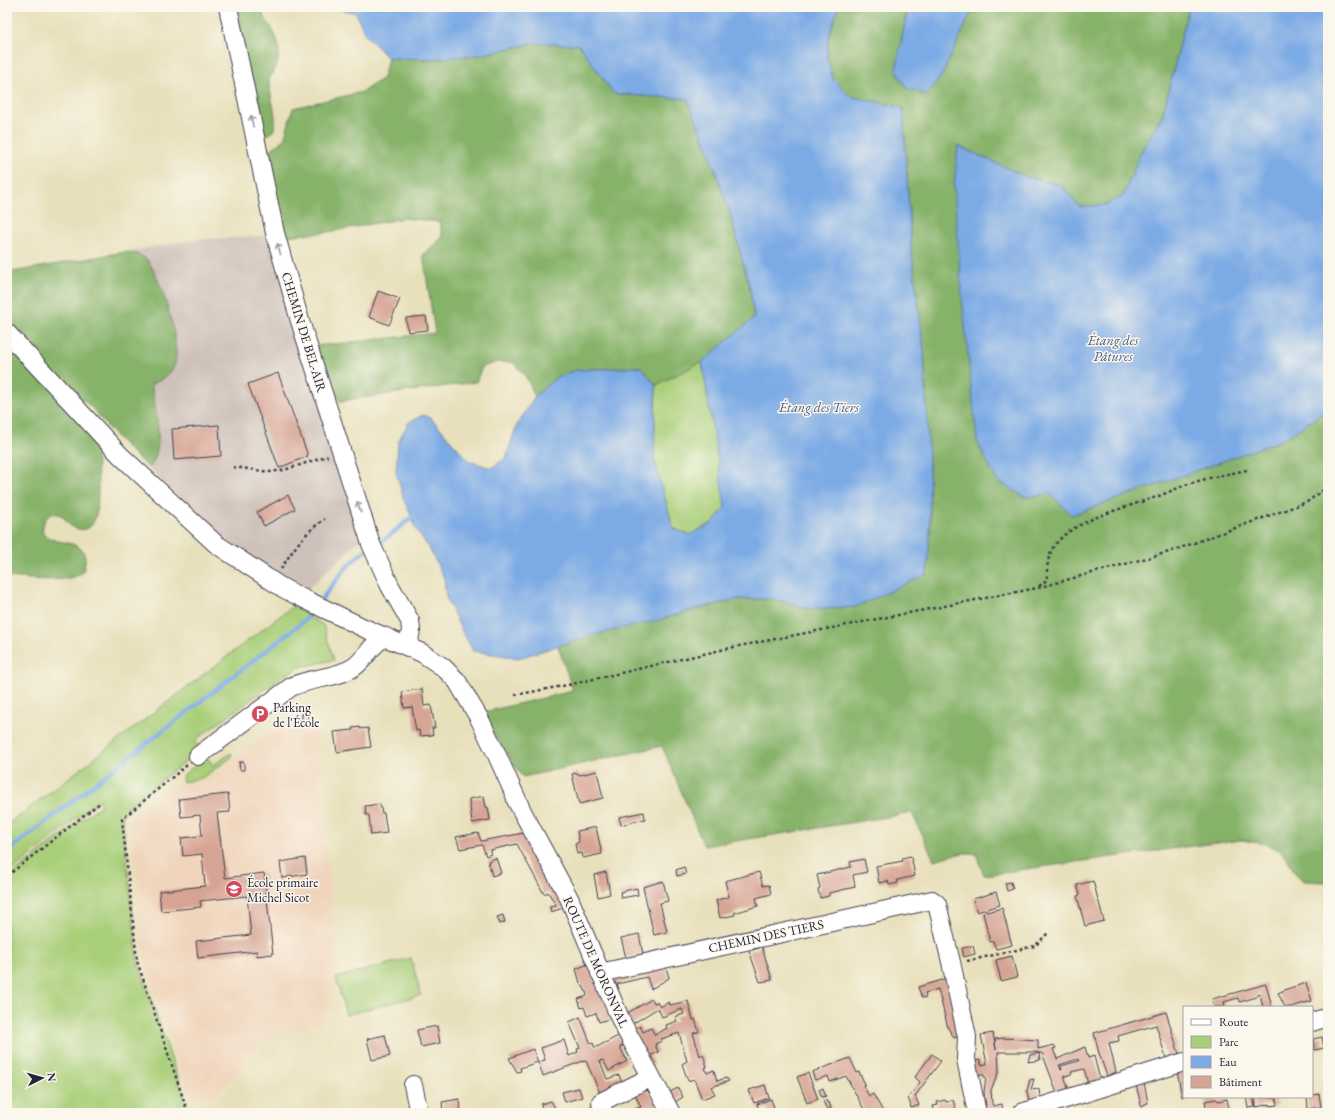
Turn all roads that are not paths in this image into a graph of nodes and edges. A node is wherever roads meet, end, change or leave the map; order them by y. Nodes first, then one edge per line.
1 (228, 7) edge
2 (7, 333) edge
3 (386, 637) junction
4 (408, 646) junction
5 (198, 756) road end
6 (600, 973) junction
7 (1328, 1017) edge
8 (1313, 1022) edge
9 (1183, 1062) edge
10 (651, 1078) junction
11 (413, 1085) dead end
12 (419, 1113) edge
13 (603, 1113) edge
14 (671, 1113) edge
15 (977, 1113) edge
16 (1021, 1113) edge

4 -> 1 street, CHEMIN DE BEL-AIR
2 - 3 street, ROUTE DE MORONVAL
3 - 4 street, ROUTE DE MORONVAL
3 - 5 street
4 - 6 street, ROUTE DE MORONVAL
6 - 10 street, ROUTE DE MORONVAL
6 - 15 street, CHEMIN DES TIERS
7 - 8 street
9 - 16 street
10 - 13 street
10 - 14 street, ROUTE DE MORONVAL
11 - 12 street

